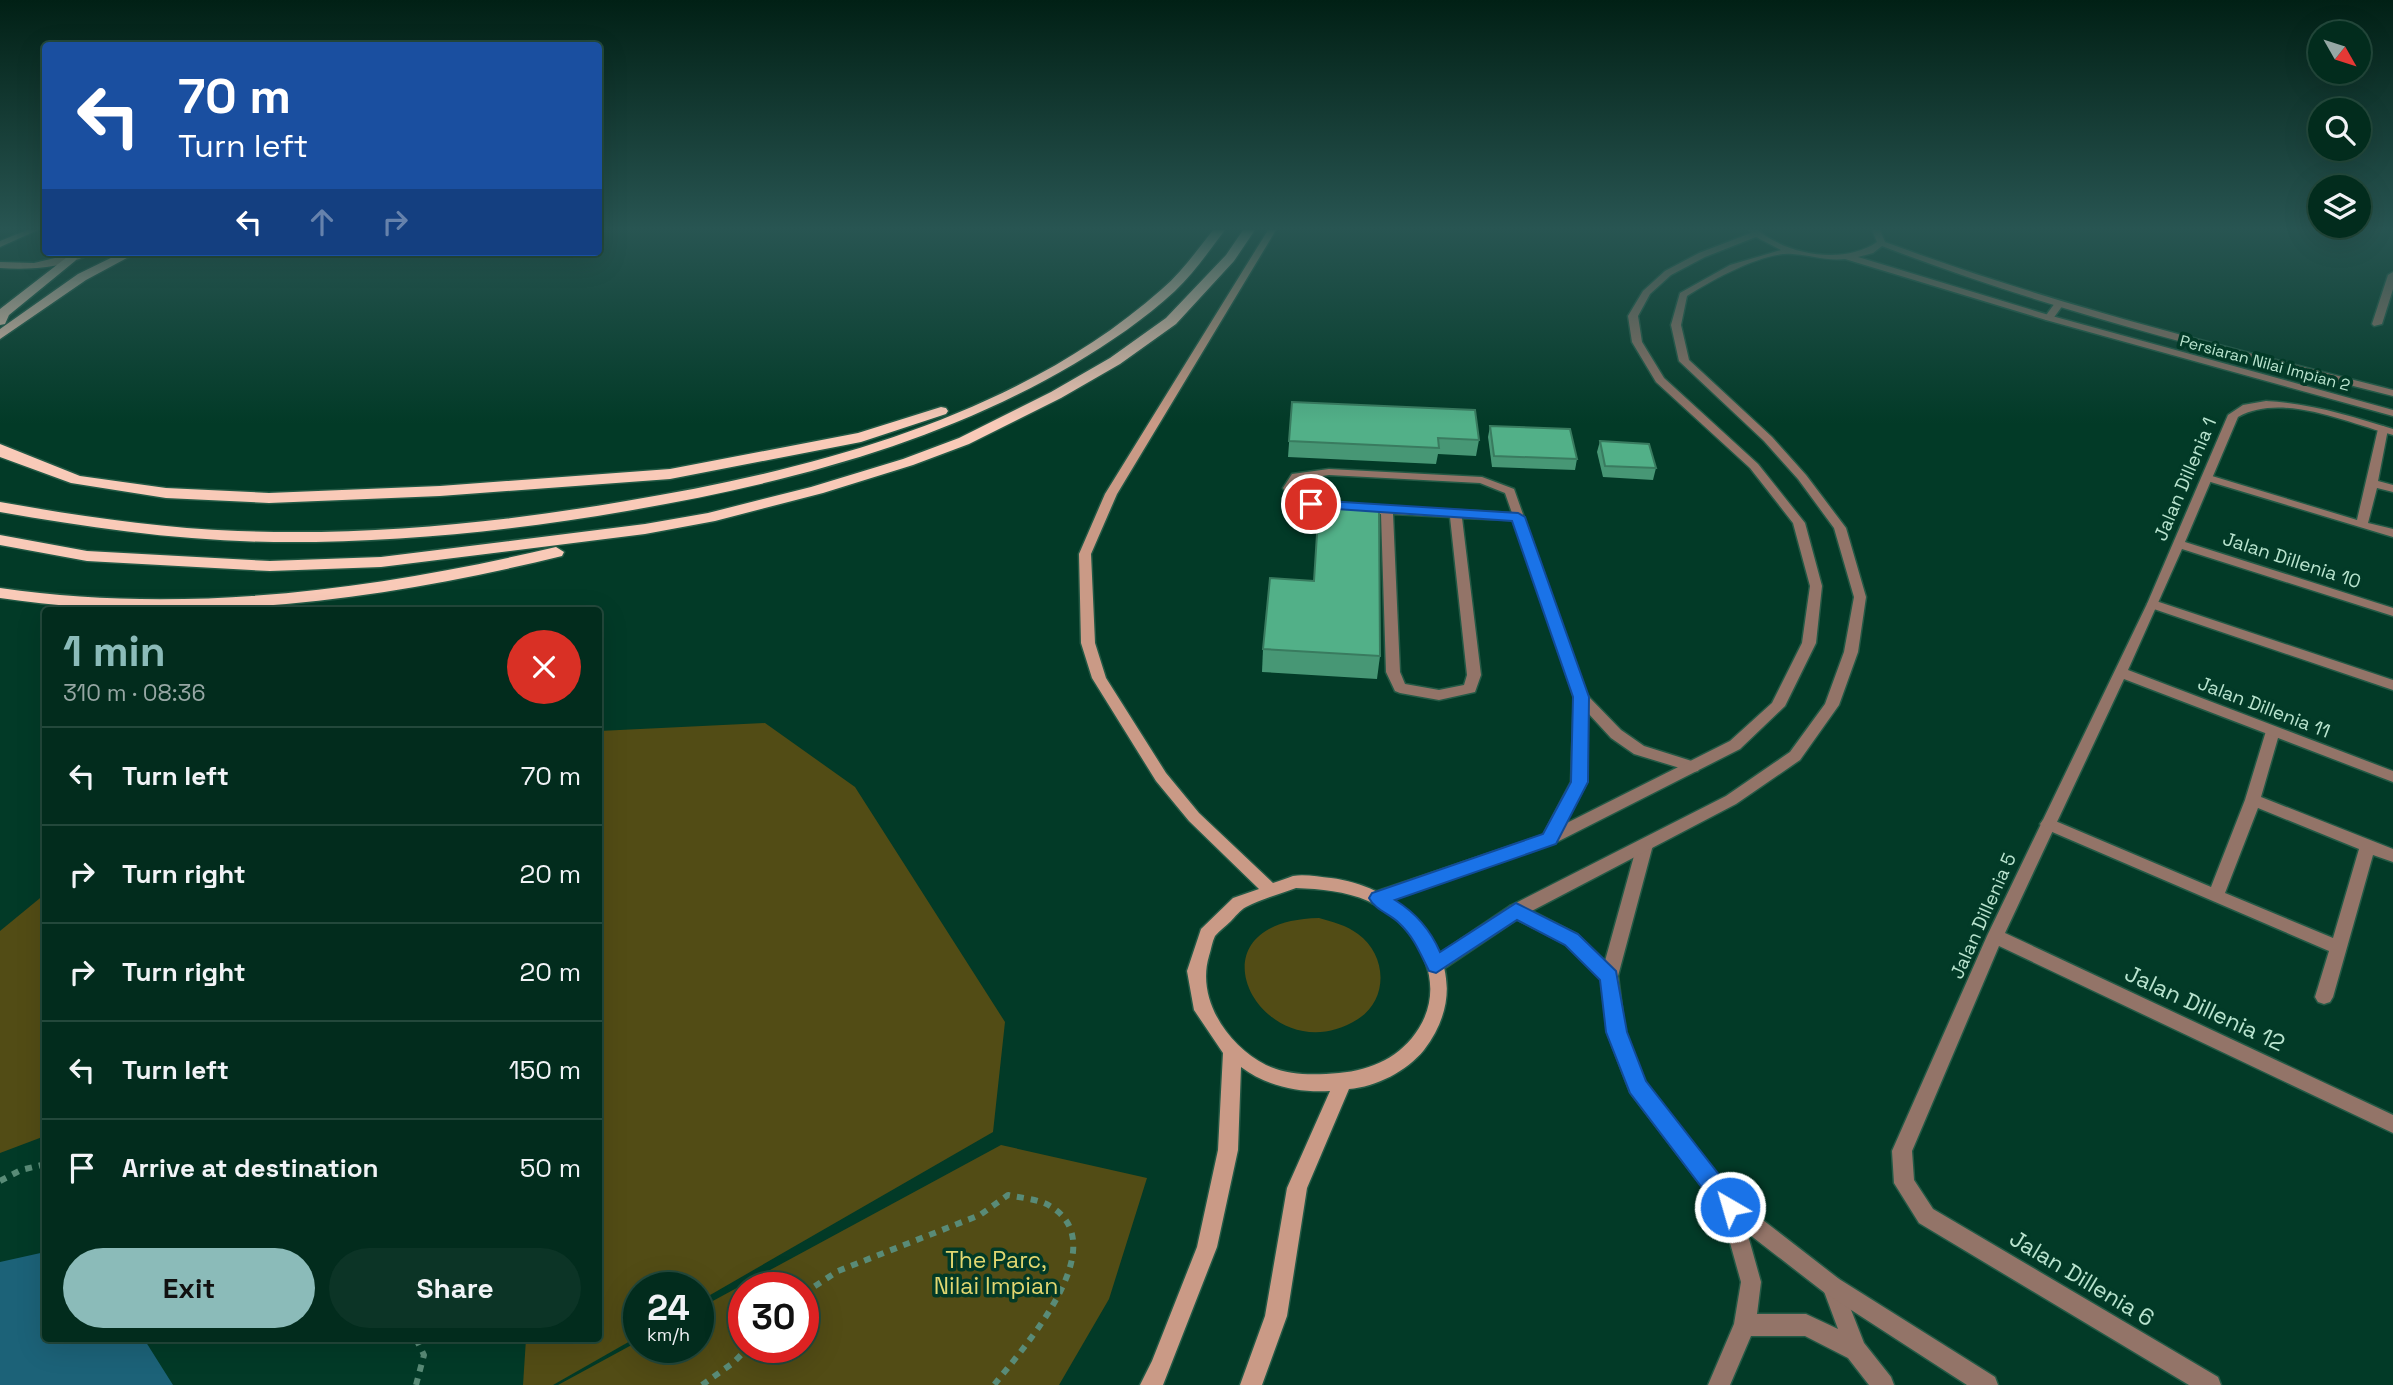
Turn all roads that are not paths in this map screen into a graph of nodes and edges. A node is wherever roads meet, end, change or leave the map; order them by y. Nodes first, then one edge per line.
1 (26, 295) edge
2 (57, 295) edge
3 (1161, 295) edge
4 (1196, 295) edge
5 (1233, 295) edge
6 (1645, 295) edge
7 (1684, 295) edge
8 (1972, 295) edge
9 (2025, 295) edge
10 (2387, 295) edge
11 (2058, 305) junction
12 (2049, 318) junction
13 (0, 321) edge
14 (2377, 324) dead end
15 (0, 335) edge
16 (2393, 393) edge
17 (986, 404) junction
18 (2393, 413) edge
19 (2388, 430) edge
20 (0, 449) edge
21 (2208, 478) junction
22 (2372, 483) junction
23 (2393, 489) edge
24 (0, 507) edge
25 (1387, 510) junction
26 (1456, 514) junction
27 (1518, 517) junction
28 (2362, 525) junction
29 (645, 529) junction
30 (2393, 533) edge
31 (0, 540) edge
32 (2179, 544) junction
33 (0, 593) edge
34 (2153, 604) junction
35 (121, 607) edge
36 (162, 607) edge
37 (2393, 612) edge
38 (2120, 673) junction
39 (2393, 685) edge
40 (1581, 697) junction
41 (2273, 731) junction
42 (1693, 767) junction
43 (2393, 777) edge
44 (2253, 800) junction
45 (2048, 824) junction
46 (1549, 839) junction
47 (1645, 845) junction
48 (2368, 846) junction
49 (2393, 856) edge
50 (1267, 887) junction
51 (2216, 895) junction
52 (1378, 898) junction
53 (1516, 911) junction
54 (1996, 936) junction
55 (2338, 948) junction
56 (1436, 965) junction
57 (1609, 976) junction
58 (2324, 997) dead end
59 (1232, 1052) junction
60 (1342, 1084) junction
61 (2393, 1124) edge
62 (1730, 1207) junction
63 (1926, 1216) joint
64 (1832, 1286) junction
65 (1745, 1325) junction
66 (1856, 1350) junction
67 (1151, 1385) edge
68 (1251, 1385) edge
69 (1719, 1385) edge
70 (1883, 1385) edge
71 (1987, 1385) edge
72 (2210, 1385) edge

1 - 13 highway
2 - 15 highway
3 - 17 highway
4 - 29 highway
5 - 50 main road
6 - 42 street
7 - 47 street
8 - 12 street, Persiaran Nilai Impian 2
9 - 11 street, Persiaran Nilai Impian 2
10 - 14 street
11 - 12 street
11 - 16 street, Persiaran Nilai Impian 2
12 - 18 street, Persiaran Nilai Impian 2
17 - 20 highway
17 - 24 highway
19 - 21 street, Jalan Dillenia 1
19 - 22 street
21 - 28 street
21 - 32 street, Jalan Dillenia 1
22 - 23 street
22 - 28 street
25 - 26 street
25 - 26 street
25 - 27 street
26 - 27 street
27 - 40 street
28 - 30 street
29 - 31 highway
29 - 36 highway
32 - 34 street, Jalan Dillenia 1
32 - 37 street, Jalan Dillenia 10
33 - 35 highway
34 - 38 street, Jalan Dillenia 1
34 - 39 street
38 - 41 street, Jalan Dillenia 11
38 - 45 street, Jalan Dillenia 5
40 - 42 street
40 - 46 street
41 - 43 street, Jalan Dillenia 11
41 - 44 street
42 - 46 street
44 - 48 street
44 - 51 street
45 - 51 street
45 - 54 street, Jalan Dillenia 5
46 - 52 street
47 - 53 street
47 - 57 street
48 - 49 street
48 - 55 street
50 - 52 main road
50 - 59 main road
51 - 55 street
52 - 56 main road
53 - 56 street
53 - 57 street
54 - 61 street, Jalan Dillenia 12
54 - 63 street, Jalan Dillenia 5
55 - 58 street
56 - 60 main road
57 - 62 street
59 - 60 main road
59 - 67 main road
60 - 68 main road
62 - 64 street
62 - 65 street
63 - 72 street, Jalan Dillenia 6
64 - 66 street
64 - 71 street
65 - 66 street
65 - 69 street
66 - 70 street

